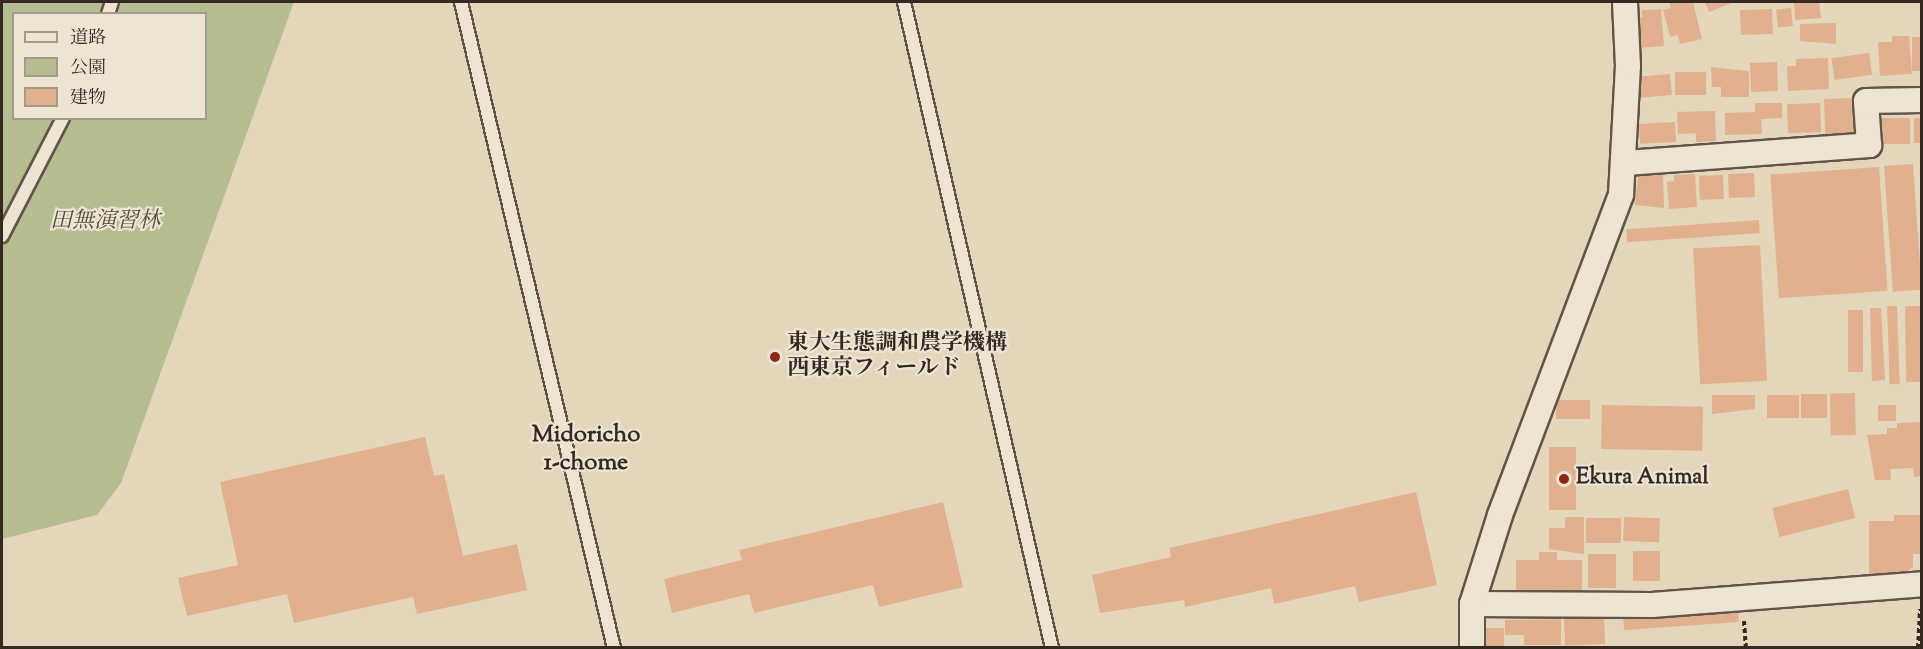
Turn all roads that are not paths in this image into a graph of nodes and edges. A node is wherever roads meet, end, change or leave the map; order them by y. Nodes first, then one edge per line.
1 (461, 2) edge
2 (904, 2) edge
3 (1625, 2) edge
4 (1922, 100) edge
5 (62, 120) edge
6 (1626, 163) junction
7 (2, 236) edge
8 (1922, 584) edge
9 (1472, 604) junction
10 (614, 648) edge
11 (1052, 648) edge
12 (1473, 648) edge

1 - 10 lane
2 - 11 lane
3 - 6 street
4 - 6 street
5 - 7 lane
6 - 9 street
8 - 9 street
9 - 12 street

